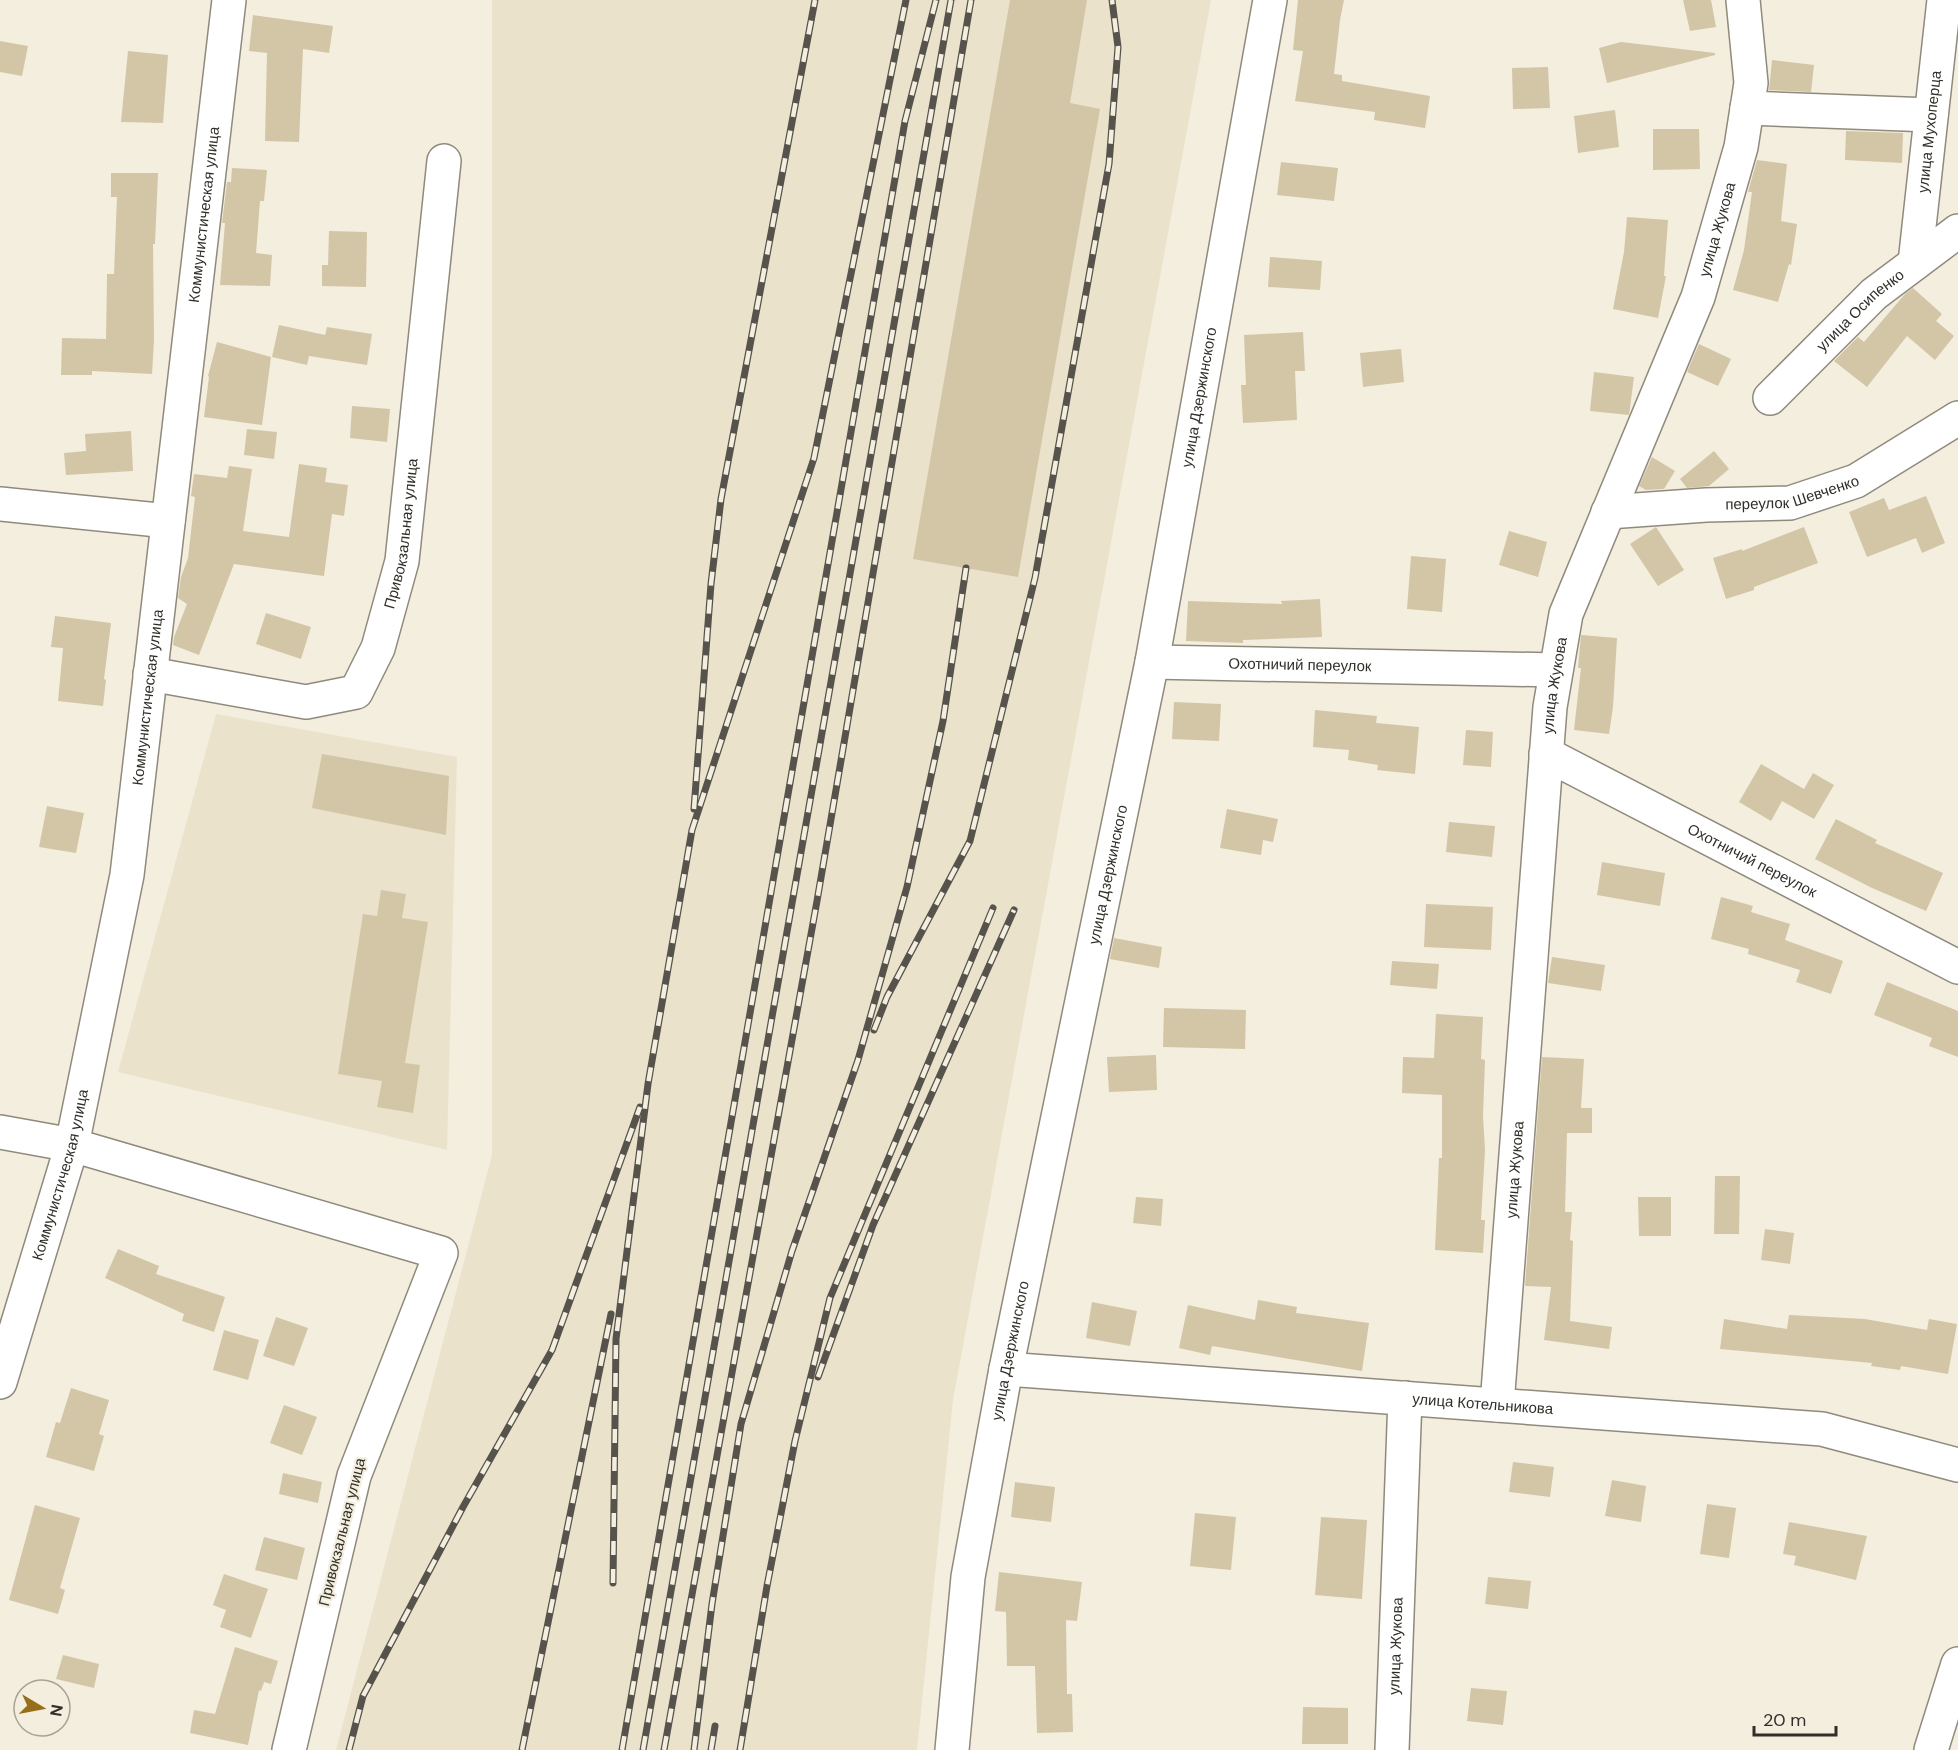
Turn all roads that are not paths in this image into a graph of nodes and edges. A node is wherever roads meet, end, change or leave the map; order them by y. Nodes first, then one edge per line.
1 (229, 0) edge
2 (1270, 0) edge
3 (1743, 0) edge
4 (1944, 0) edge
5 (1747, 108) junction
6 (1931, 115) junction
7 (444, 161) dead end
8 (1958, 231) edge
9 (1915, 263) junction
10 (1770, 398) dead end
11 (1958, 418) edge
12 (0, 504) edge
13 (1608, 512) junction
14 (168, 521) junction
15 (1152, 662) junction
16 (1556, 670) junction
17 (150, 674) junction
18 (1546, 754) junction
19 (1958, 967) edge
20 (0, 1132) edge
21 (72, 1145) junction
22 (1006, 1369) junction
23 (0, 1382) edge
24 (1405, 1398) junction
25 (1497, 1405) junction
26 (1958, 1465) edge
27 (1958, 1664) edge
28 (289, 1750) edge
29 (952, 1750) edge
30 (1392, 1750) edge
31 (1931, 1750) edge

1 - 14 street, Коммунистическая улица
2 - 15 street, улица Дзержинского
3 - 5 street, улица Жукова
4 - 6 street, улица Мухоперца
5 - 6 street
5 - 13 street, улица Жукова
6 - 9 street, улица Мухоперца
7 - 17 street, Привокзальная улица
8 - 9 street, улица Осипенко
9 - 10 street, улица Осипенко
11 - 13 street, переулок Шевченко
12 - 14 street
13 - 16 street, улица Жукова
14 - 17 street, Коммунистическая улица
15 - 16 street, Охотничий переулок
15 - 22 street, улица Дзержинского
16 - 18 street, улица Жукова
17 - 21 street, Коммунистическая улица
18 - 19 street, Охотничий переулок
18 - 25 street, улица Жукова
20 - 21 street
21 - 23 street, Коммунистическая улица
21 - 28 street, Привокзальная улица
22 - 24 street, улица Котельникова
22 - 29 street, улица Дзержинского
24 - 25 street, улица Котельникова
24 - 30 street, улица Жукова
25 - 26 street, улица Котельникова
27 - 31 street

